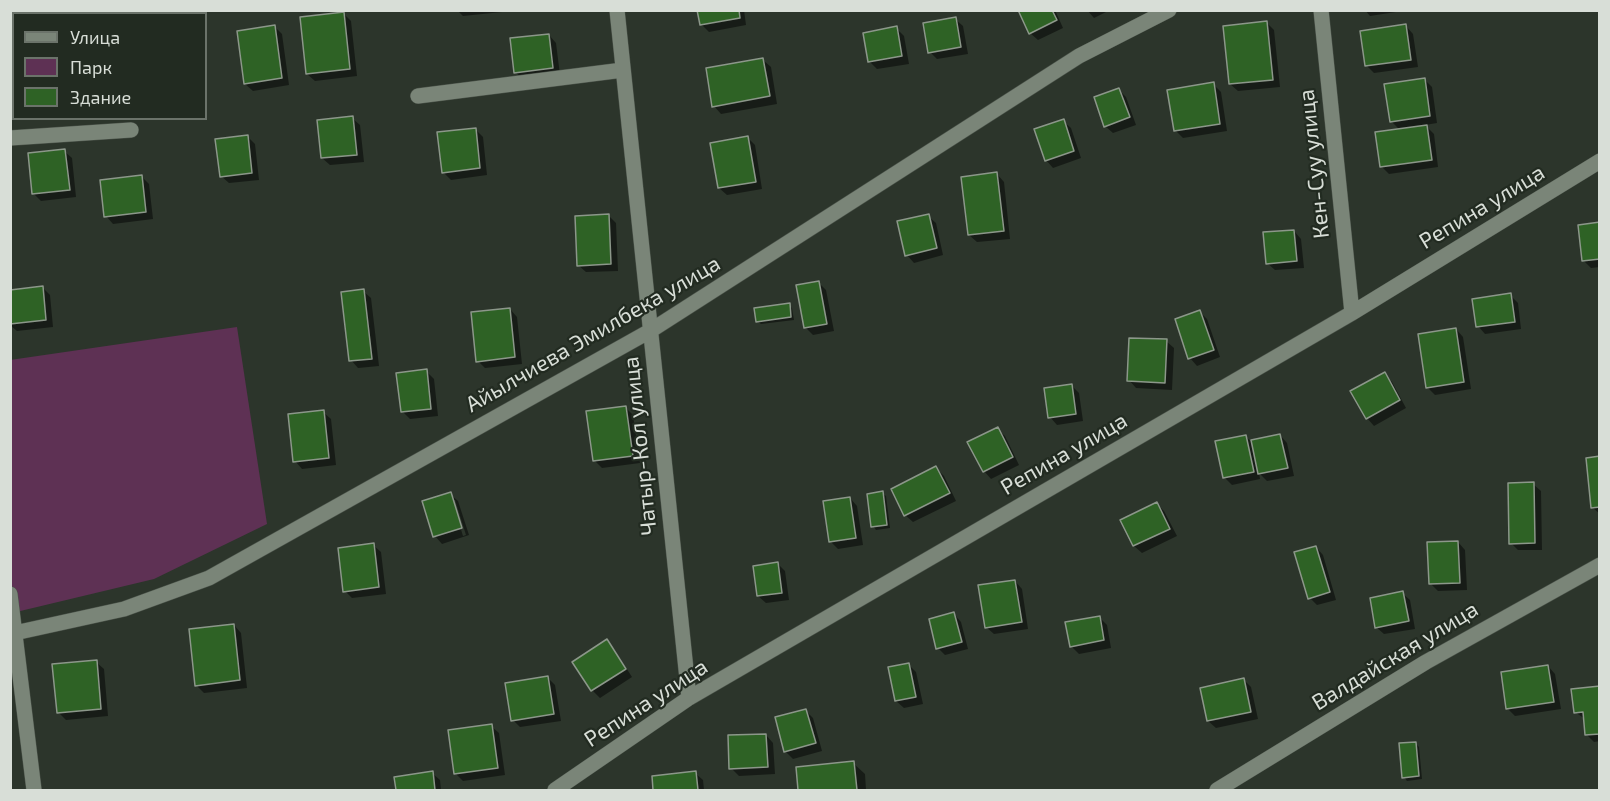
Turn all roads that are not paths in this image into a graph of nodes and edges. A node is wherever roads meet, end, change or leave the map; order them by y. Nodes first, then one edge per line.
1 (617, 10) edge
2 (1169, 10) edge
3 (1321, 10) edge
4 (623, 70) junction
5 (418, 96) dead end
6 (131, 130) dead end
7 (10, 138) edge
8 (1599, 162) edge
9 (1352, 313) junction
10 (650, 332) junction
11 (1599, 566) edge
12 (10, 594) edge
13 (13, 633) edge
14 (689, 698) junction
15 (34, 790) edge
16 (555, 790) edge
17 (1217, 790) edge

1 - 4 street, Чатыр-Кол улица
2 - 10 street, Айылчиева Эмилбека улица
3 - 9 street, Кен-Суу улица
4 - 5 street
4 - 10 street, Чатыр-Кол улица
6 - 7 street
8 - 9 street, Репина улица
9 - 14 street, Репина улица
10 - 13 street, Айылчиева Эмилбека улица
10 - 14 street, Чатыр-Кол улица
11 - 17 street, Валдайская улица
12 - 13 street
13 - 15 street
14 - 16 street, Репина улица

